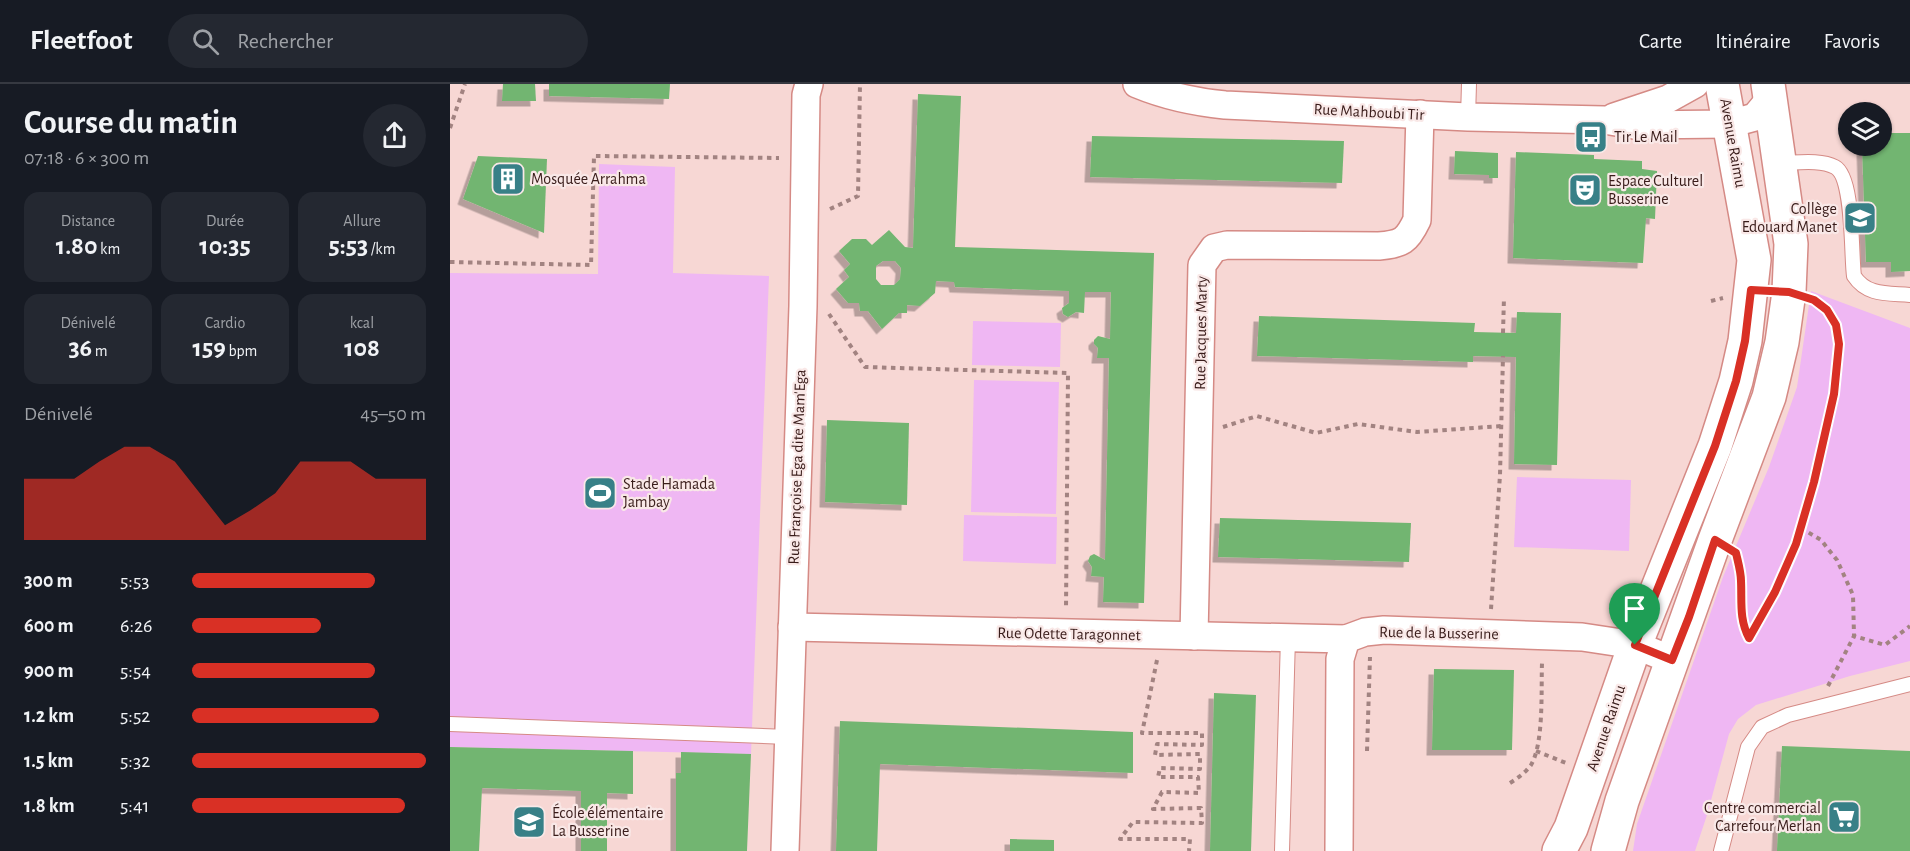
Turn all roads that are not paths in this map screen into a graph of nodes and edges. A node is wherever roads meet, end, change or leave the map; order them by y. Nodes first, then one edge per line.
1 (809, 84) edge
2 (1137, 84) edge
3 (1469, 84) edge
4 (1695, 84) edge
5 (1722, 84) edge
6 (1774, 94) edge
7 (1420, 114) junction
8 (1468, 117) junction
9 (1604, 120) junction
10 (1729, 124) junction
11 (1779, 158) junction
12 (1910, 295) edge
13 (792, 627) junction
14 (1194, 636) junction
15 (1288, 637) junction
16 (1346, 639) junction
17 (1635, 645) junction
18 (1672, 660) junction
19 (1910, 684) edge
20 (450, 724) edge
21 (788, 736) junction
22 (785, 851) edge
23 (1282, 851) edge
24 (1339, 851) edge
25 (1559, 851) edge
26 (1608, 851) edge
27 (1721, 851) edge

1 - 13 street, Rue Françoise Ega dite Mam'Ega
2 - 7 street, Rue Mahboubi Tir
3 - 8 lane
4 - 9 street, Rue Mahboubi Tir
5 - 10 street, Avenue Raimu
6 - 10 street, Rue Mahboubi Tir
6 - 11 street
7 - 8 street, Rue Mahboubi Tir
7 - 14 street, Rue Jacques Marty
8 - 9 street, Rue Mahboubi Tir
9 - 10 street, Rue Mahboubi Tir
10 - 17 street, Avenue Raimu
11 - 12 lane
11 - 18 street
13 - 14 street, Rue Odette Taragonnet
13 - 21 street, Rue Françoise Ega dite Mam'Ega
14 - 15 street, Rue Odette Taragonnet
15 - 16 street, Rue Odette Taragonnet
15 - 23 lane
16 - 17 street, Rue de la Busserine
16 - 24 street
17 - 18 street, Rue de la Busserine
17 - 25 street, Avenue Raimu
18 - 26 street
19 - 27 lane
20 - 21 lane
21 - 22 street, Rue Françoise Ega dite Mam'Ega

